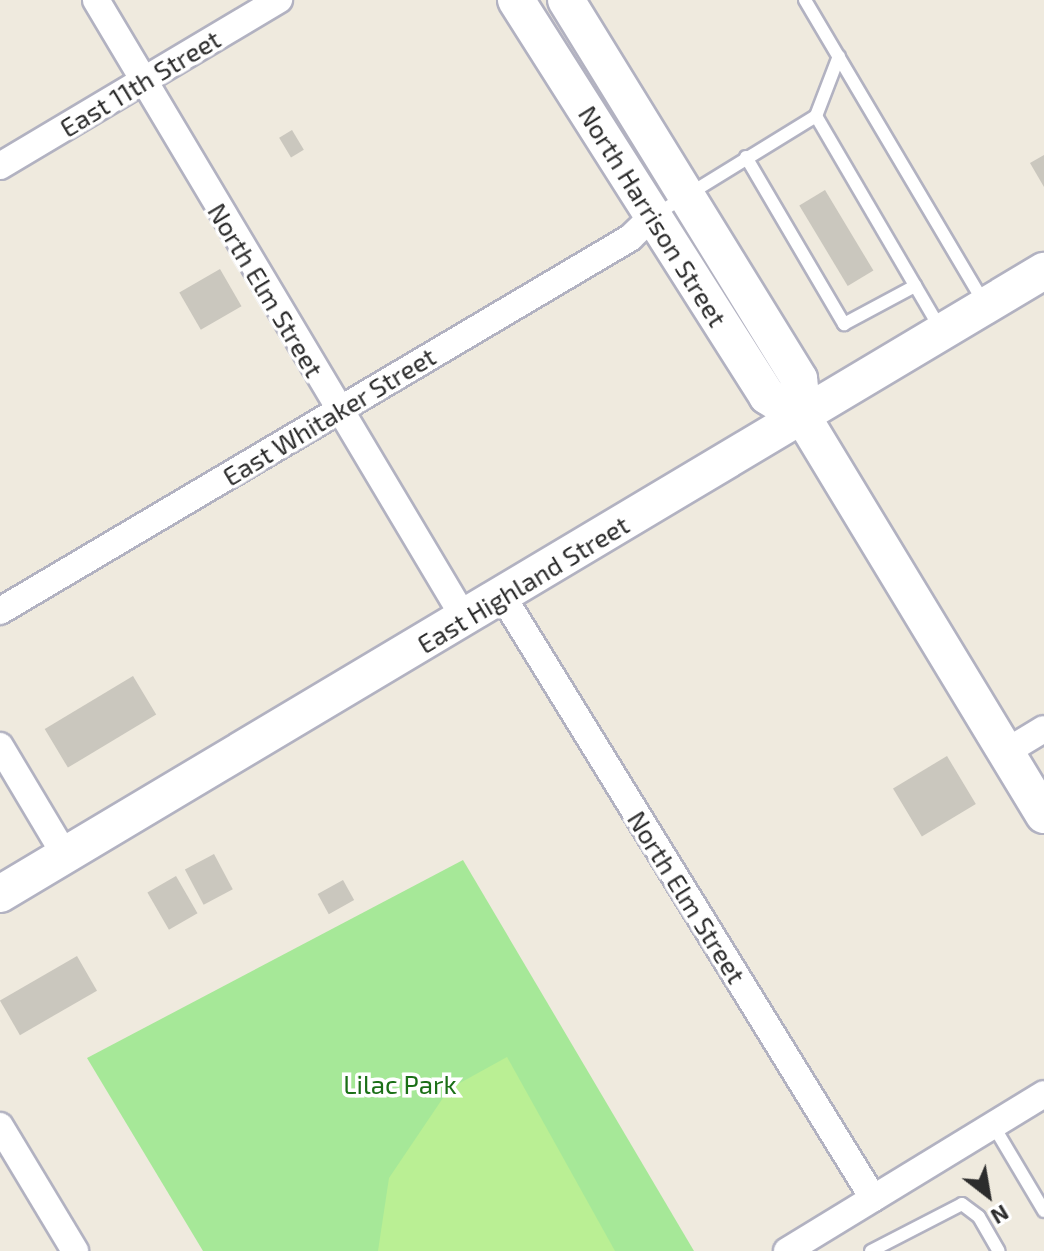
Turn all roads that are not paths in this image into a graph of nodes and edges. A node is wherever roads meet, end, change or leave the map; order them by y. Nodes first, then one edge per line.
1 (96, 0) edge
2 (279, 0) edge
3 (516, 0) edge
4 (566, 0) edge
5 (805, 0) edge
6 (839, 56) junction
7 (143, 81) junction
8 (816, 116) junction
9 (746, 157) junction
10 (0, 166) edge
11 (685, 194) junction
12 (653, 216) junction
13 (1044, 271) edge
14 (915, 286) junction
15 (986, 306) junction
16 (943, 333) junction
17 (338, 410) junction
18 (804, 419) junction
19 (503, 597) junction
20 (0, 611) edge
21 (465, 619) junction
22 (1044, 729) edge
23 (0, 746) edge
24 (1006, 752) junction
25 (1044, 815) edge
26 (65, 855) junction
27 (0, 894) edge
28 (1044, 1094) edge
29 (993, 1125) junction
30 (0, 1126) edge
31 (873, 1198) junction
32 (1044, 1211) edge
33 (75, 1251) edge
34 (787, 1251) edge
35 (871, 1251) edge
36 (999, 1251) edge

1 - 7 street, North Elm Street
2 - 7 street, East 11th Street
3 - 12 main road, North Harrison Street
4 - 11 main road, North Harrison Street
5 - 6 lane
6 - 8 lane
6 - 15 lane
7 - 10 street, East 11th Street
7 - 17 street, North Elm Street
8 - 9 lane
8 - 14 lane
9 - 11 lane
9 - 14 lane
11 - 12 lane
11 - 18 main road, North Harrison Street
12 - 17 street, East Whitaker Street
12 - 18 main road, North Harrison Street
13 - 15 main road, East Highland Street
14 - 16 lane
15 - 16 main road, East Highland Street
16 - 18 main road, East Highland Street
17 - 20 street, East Whitaker Street
17 - 21 street, North Elm Street
18 - 19 main road, East Highland Street
18 - 24 main road, North Harrison Street
19 - 21 main road, East Highland Street
19 - 31 street, North Elm Street
21 - 26 main road, East Highland Street
22 - 24 street
23 - 26 street
24 - 25 main road, North Harrison Street
26 - 27 main road, East Highland Street
28 - 29 street
29 - 31 street
29 - 32 lane
30 - 33 street
31 - 34 street
35 - 36 lane

